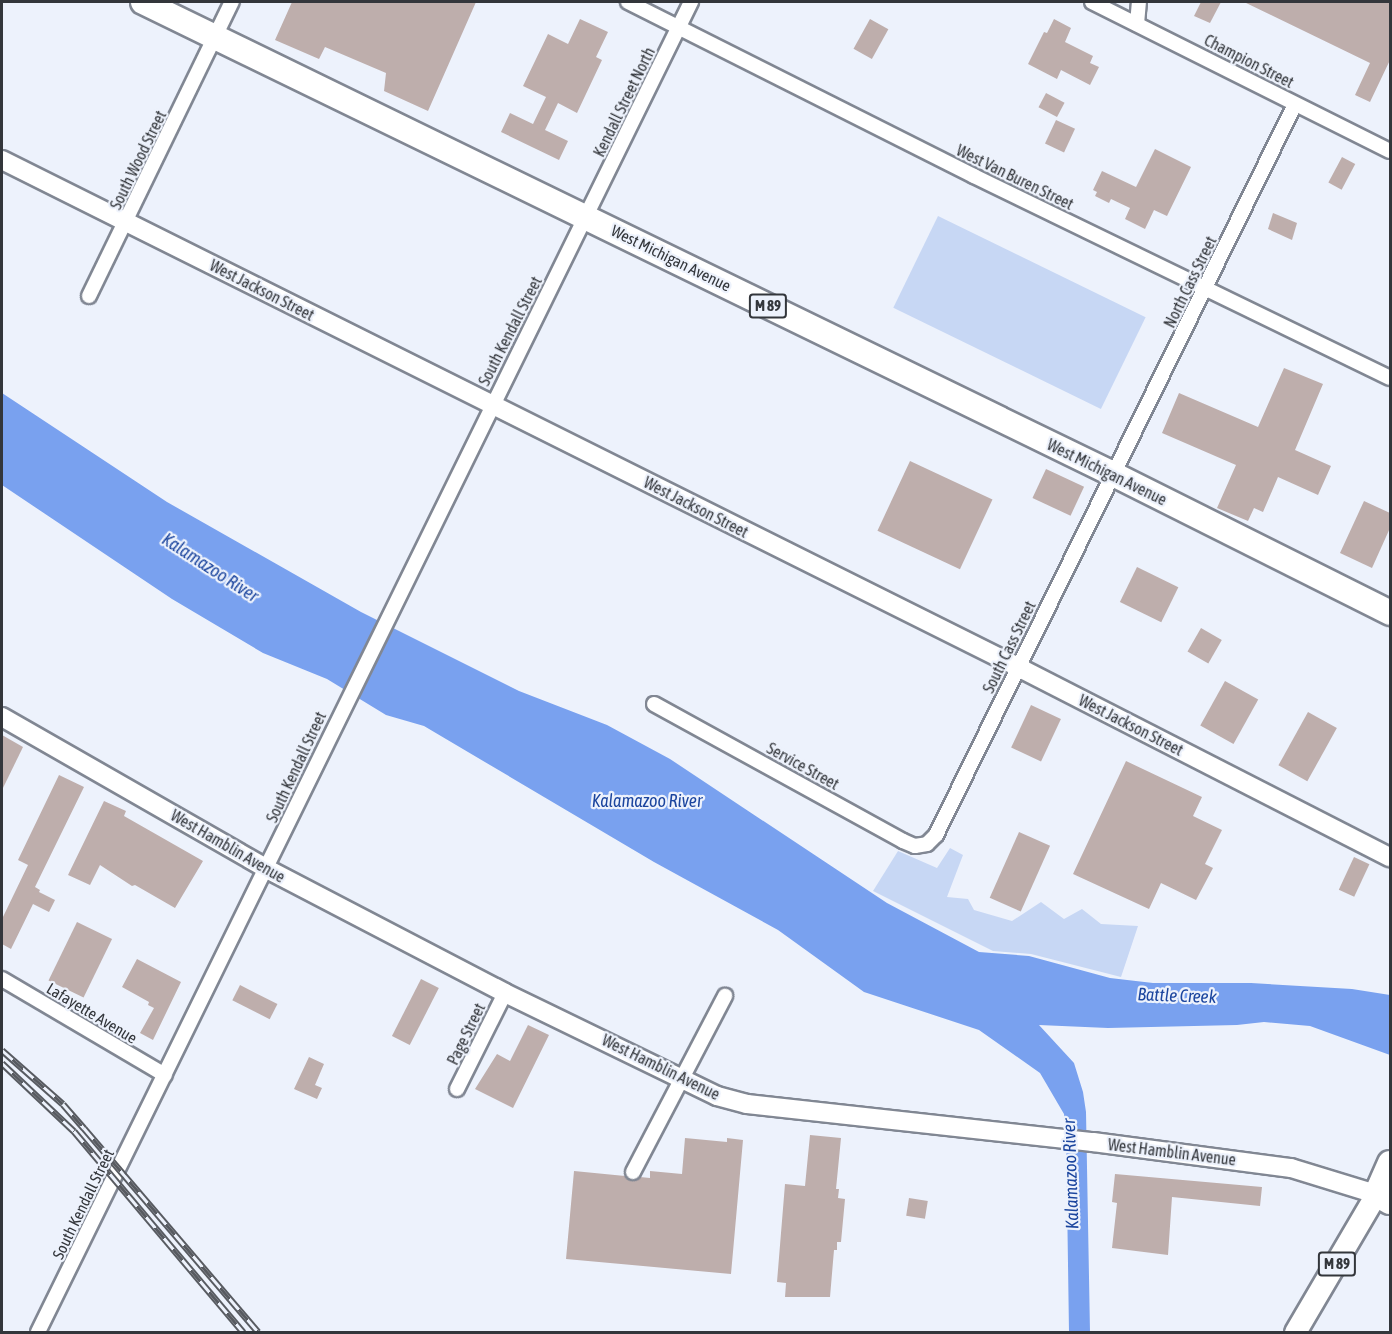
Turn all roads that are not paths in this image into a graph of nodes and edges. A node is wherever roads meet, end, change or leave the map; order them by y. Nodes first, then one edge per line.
1 (143, 2) edge
2 (232, 2) edge
3 (628, 2) edge
4 (691, 2) edge
5 (1092, 2) edge
6 (1139, 2) edge
7 (1137, 24) junction
8 (679, 26) junction
9 (216, 39) junction
10 (1295, 104) junction
11 (1390, 151) edge
12 (2, 160) edge
13 (586, 217) junction
14 (126, 221) junction
15 (1206, 288) junction
16 (89, 296) dead end
17 (1390, 378) edge
18 (492, 405) junction
19 (1113, 474) junction
20 (1390, 613) edge
21 (1018, 668) junction
22 (654, 704) dead end
23 (2, 717) edge
24 (936, 836) joint
25 (1390, 857) edge
26 (267, 869) junction
27 (2, 979) edge
28 (505, 993) junction
29 (725, 996) dead end
30 (165, 1075) junction
31 (682, 1077) junction
32 (457, 1089) dead end
33 (1390, 1164) edge
34 (633, 1172) dead end
35 (1383, 1198) edge
36 (38, 1332) edge
37 (1295, 1332) edge

1 - 9 highway, West Michigan Avenue / M 89
2 - 9 street, South Wood Street
3 - 8 street, West Van Buren Street
4 - 8 street, Kendall Street North
5 - 7 street, Champion Street
6 - 7 street
7 - 10 street, Champion Street
8 - 13 street, Kendall Street North
8 - 15 street, West Van Buren Street
9 - 13 highway, West Michigan Avenue / M 89
9 - 14 street, South Wood Street
10 - 11 street, Champion Street
10 - 15 street, North Cass Street
12 - 14 street, West Jackson Street
13 - 18 street, South Kendall Street
13 - 19 highway, West Michigan Avenue / M 89
14 - 16 street, South Wood Street
14 - 18 street, West Jackson Street
15 - 17 street, West Van Buren Street
15 - 19 street, North Cass Street
18 - 21 street, West Jackson Street
18 - 26 street, South Kendall Street
19 - 20 highway, West Michigan Avenue / M 89
19 - 21 street, South Cass Street
21 - 24 street, South Cass Street
21 - 25 street, West Jackson Street
22 - 24 street, Service Street
23 - 26 street, West Hamblin Avenue
26 - 28 street, West Hamblin Avenue
26 - 30 street, South Kendall Street
27 - 30 street, Lafayette Avenue
28 - 31 street, West Hamblin Avenue
28 - 32 street, Page Street
29 - 31 street
30 - 36 street, South Kendall Street
31 - 34 street
31 - 35 street, West Hamblin Avenue
33 - 35 highway, M 89
35 - 37 main road, M 89

